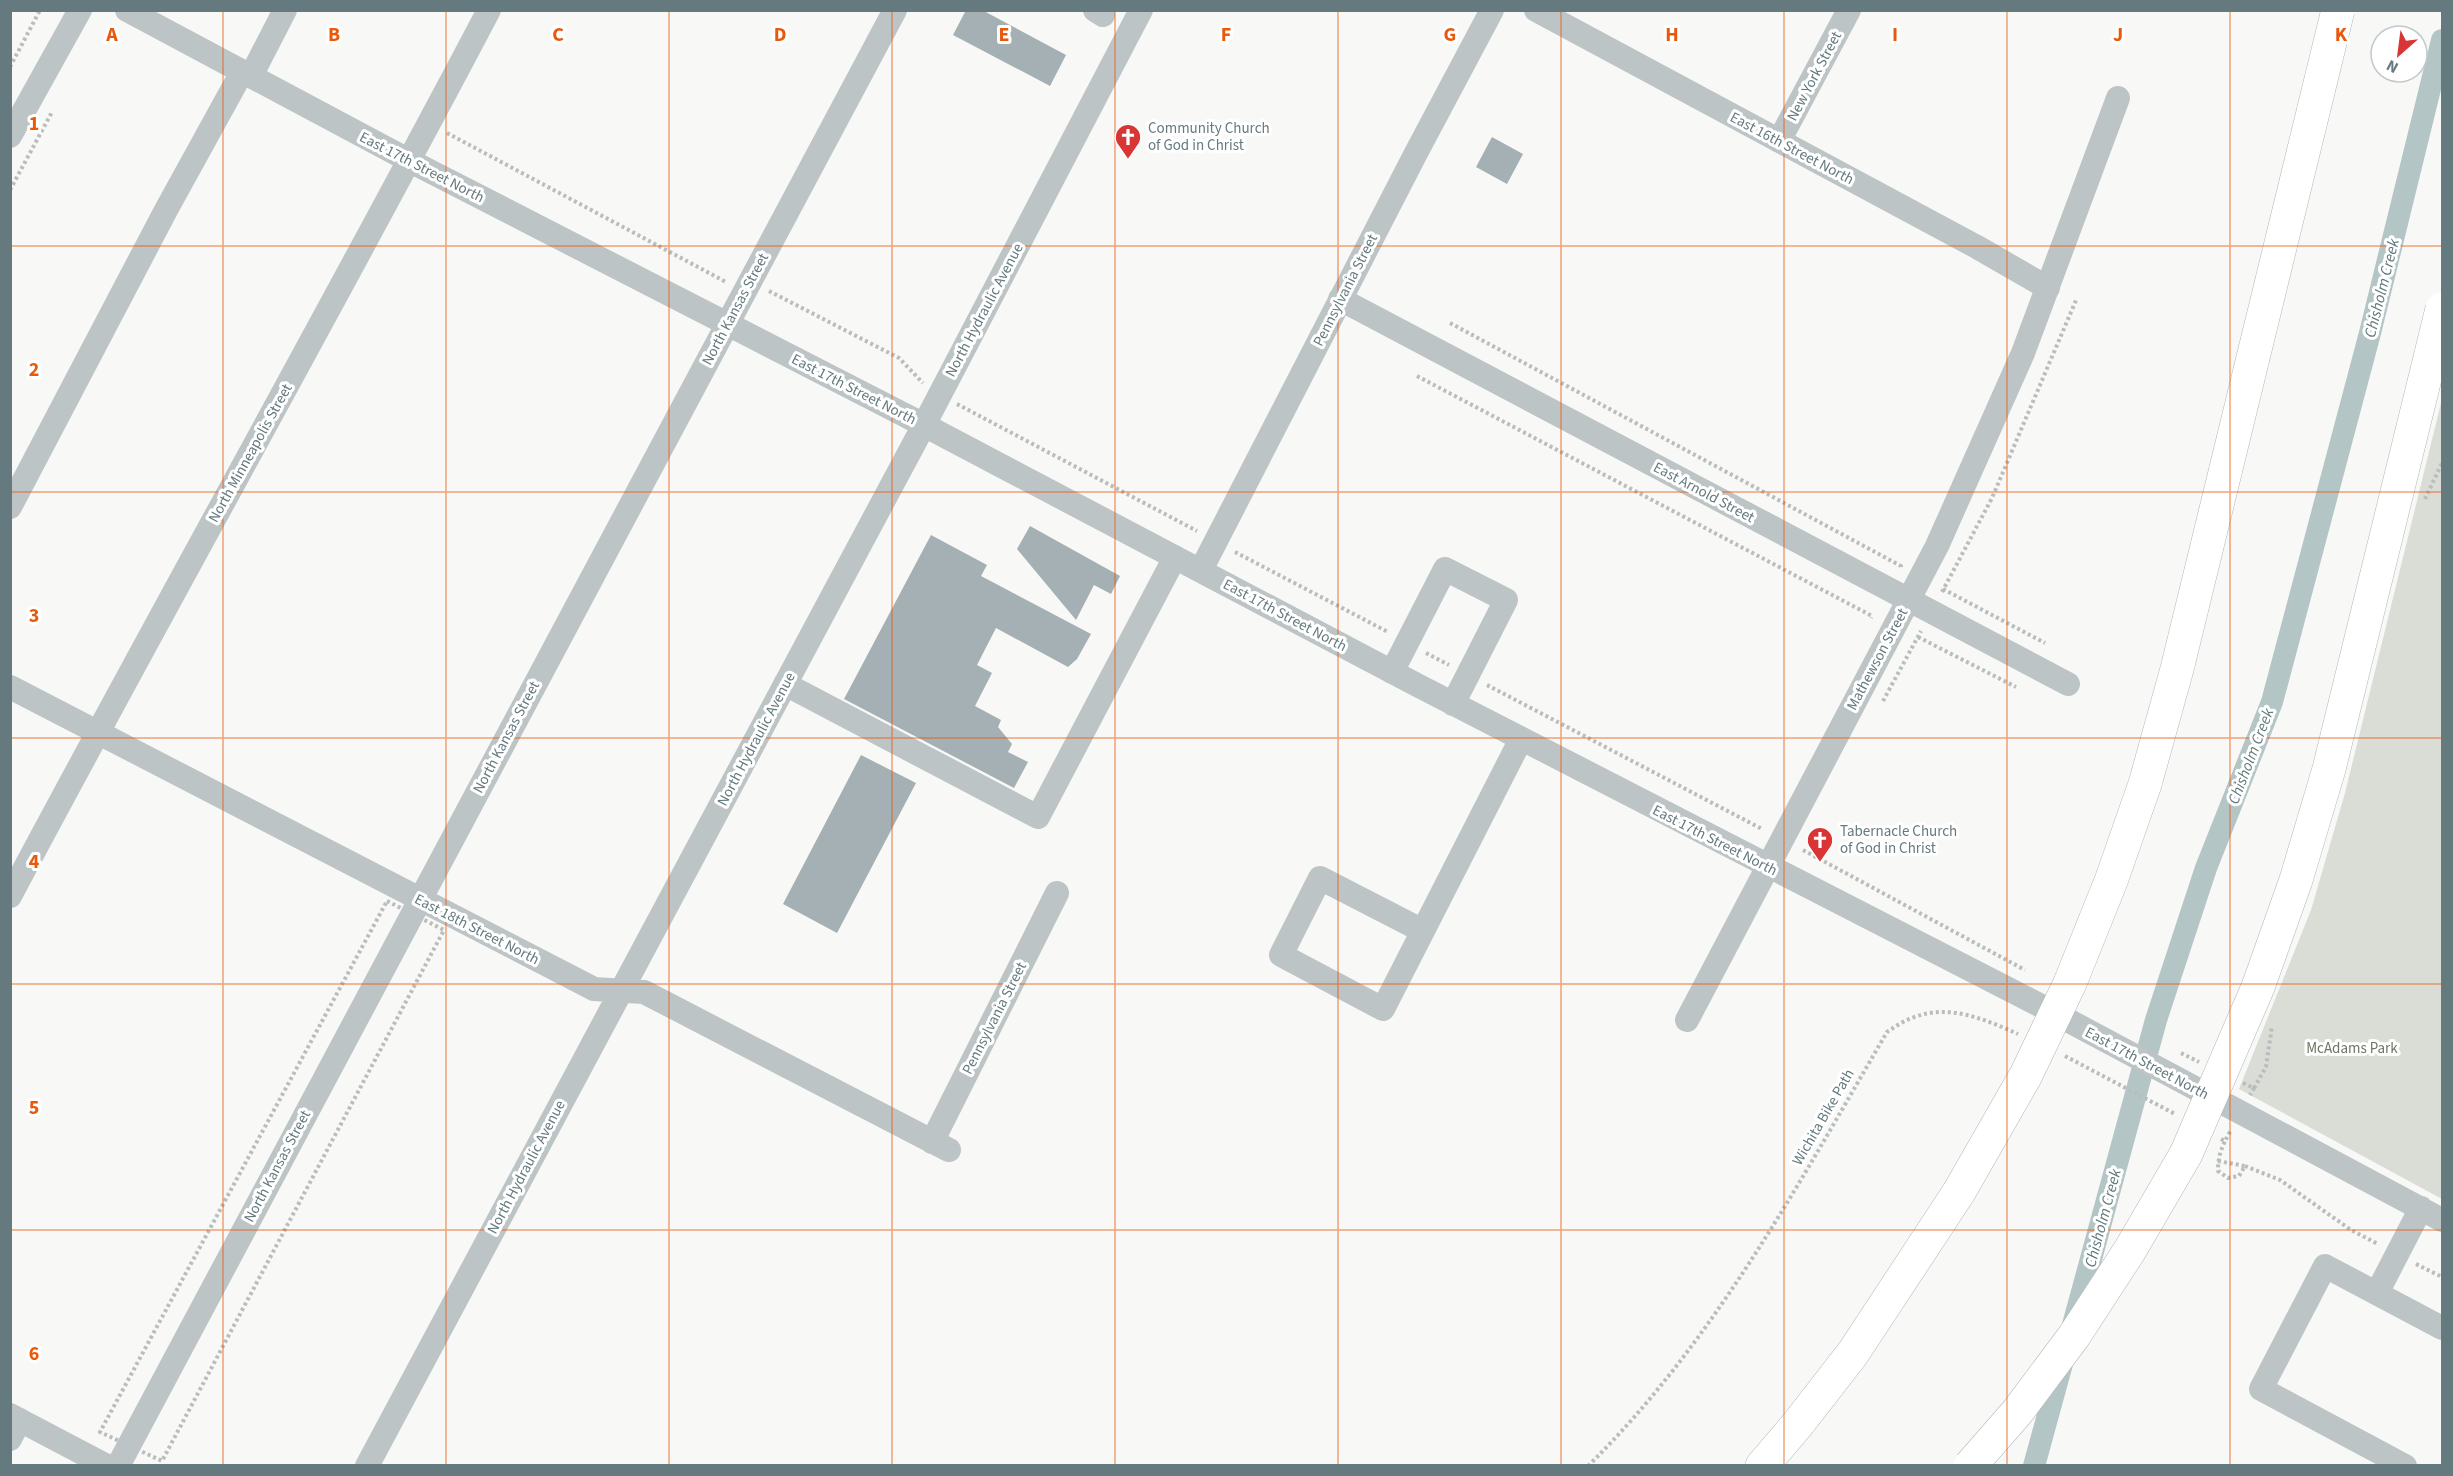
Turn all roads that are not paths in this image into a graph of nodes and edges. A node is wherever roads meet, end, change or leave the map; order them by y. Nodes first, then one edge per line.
1 (80, 10) edge
2 (127, 10) edge
3 (285, 10) edge
4 (489, 10) edge
5 (895, 10) edge
6 (1142, 10) edge
7 (1492, 10) edge
8 (1536, 10) edge
9 (1849, 10) edge
10 (2338, 10) edge
11 (246, 74) junction
12 (2118, 98) dead end
13 (10, 136) edge
14 (1779, 141) junction
15 (410, 161) junction
16 (2048, 288) junction
17 (1340, 299) junction
18 (2442, 309) edge
19 (727, 323) junction
20 (924, 425) junction
21 (10, 507) edge
22 (1175, 557) junction
23 (1201, 570) junction
24 (1898, 594) junction
25 (1392, 672) junction
26 (785, 684) junction
27 (2068, 684) dead end
28 (10, 687) edge
29 (1454, 704) junction
30 (97, 732) junction
31 (1521, 739) junction
32 (1766, 866) junction
33 (1057, 893) dead end
34 (10, 896) edge
35 (419, 899) junction
36 (1423, 931) junction
37 (620, 991) junction
38 (1687, 1020) dead end
39 (941, 1146) joint
40 (2421, 1208) junction
41 (2442, 1220) edge
42 (2377, 1293) junction
43 (2442, 1328) edge
44 (14, 1425) edge
45 (107, 1466) edge
46 (118, 1466) edge
47 (367, 1466) edge
48 (1762, 1466) edge
49 (1970, 1466) edge
50 (2405, 1466) edge

1 - 13 street
2 - 11 street, East 17th Street North
3 - 11 street
4 - 15 street, North Minneapolis Street
5 - 19 street, North Kansas Street
6 - 20 street, North Hydraulic Avenue
7 - 17 street, Pennsylvania Street
8 - 14 street, East 16th Street North
9 - 14 street, New York Street
10 - 48 highway, bridge
11 - 15 street, East 17th Street North
11 - 21 street
12 - 16 street, Mathewson Street
14 - 16 street, East 16th Street North
15 - 19 street, East 17th Street North
15 - 30 street, North Minneapolis Street
16 - 24 street, Mathewson Street
17 - 23 street, Pennsylvania Street
17 - 24 street, East Arnold Street
18 - 49 highway, bridge
19 - 20 street, East 17th Street North
19 - 35 street, North Kansas Street
20 - 22 street, East 17th Street North
20 - 26 street, North Hydraulic Avenue
22 - 23 street, East 17th Street North
22 - 26 street
23 - 25 street, East 17th Street North
24 - 27 street, East Arnold Street
24 - 32 street, Mathewson Street
25 - 29 street, East 17th Street North
25 - 29 street
26 - 37 street, North Hydraulic Avenue
28 - 30 street, East 18th Street North
29 - 31 street, East 17th Street North
30 - 34 street, North Minneapolis Street
30 - 35 street, East 18th Street North
31 - 32 street, East 17th Street North
31 - 36 street
32 - 38 street, Mathewson Street
32 - 40 street, East 17th Street North
33 - 39 street, Pennsylvania Street
35 - 37 street, East 18th Street North
35 - 46 street, North Kansas Street
36 - 36 street
37 - 39 street, East 18th Street North
37 - 47 street, North Hydraulic Avenue
40 - 41 street, East 17th Street North
40 - 42 street
42 - 43 street
42 - 50 street
44 - 45 street

